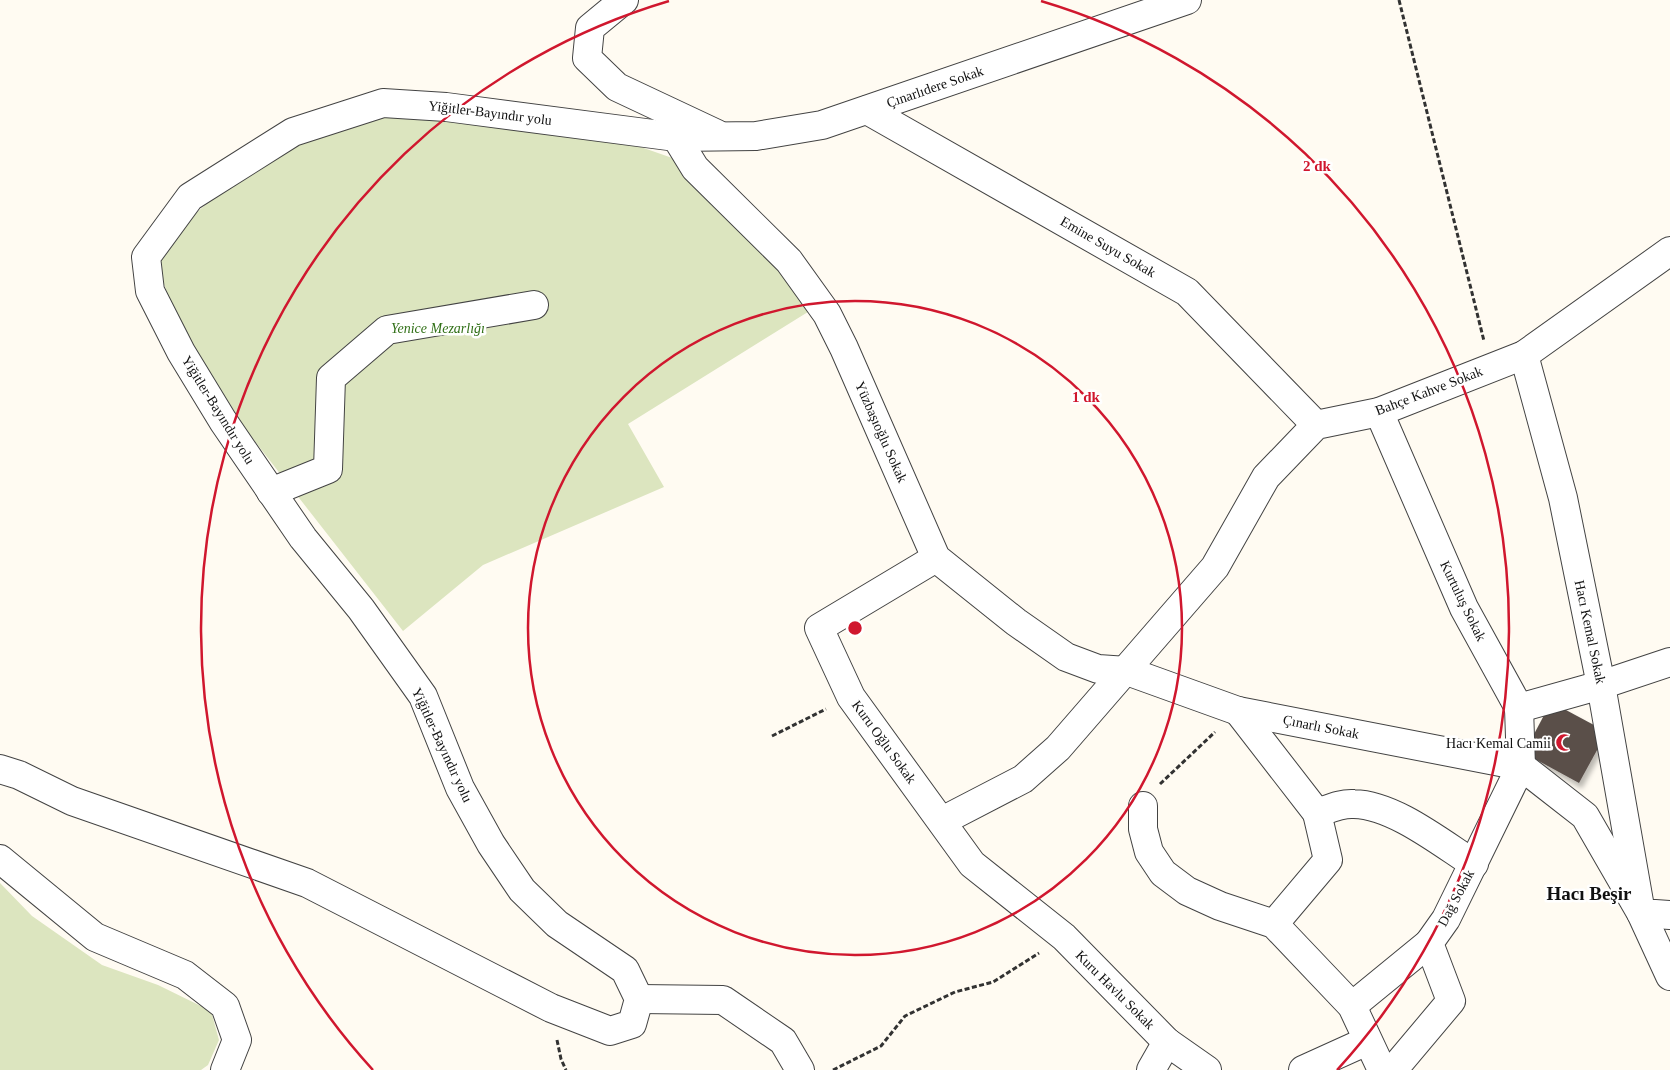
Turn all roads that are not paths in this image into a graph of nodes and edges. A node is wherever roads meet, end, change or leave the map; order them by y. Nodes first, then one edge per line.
1 (624, 0) edge
2 (1186, 0) edge
3 (867, 110) junction
4 (676, 137) junction
5 (722, 137) junction
6 (1670, 252) edge
7 (534, 305) dead end
8 (1524, 355) junction
9 (1379, 412) junction
10 (1316, 425) junction
11 (271, 492) junction
12 (936, 558) junction
13 (1670, 662) edge
14 (1127, 671) junction
15 (1601, 685) junction
16 (1520, 708) junction
17 (1238, 711) junction
18 (1521, 766) junction
19 (0, 769) edge
20 (1143, 806) road end
21 (1317, 813) junction
22 (942, 821) junction
23 (0, 859) edge
24 (1474, 864) junction
25 (1641, 913) junction
26 (1670, 916) edge
27 (1274, 924) junction
28 (1064, 937) joint
29 (1429, 943) junction
30 (1670, 976) edge
31 (639, 999) junction
32 (1352, 1006) junction
33 (1367, 1041) junction
34 (1167, 1042) junction
35 (225, 1070) edge
36 (800, 1070) edge
37 (1151, 1070) edge
38 (1207, 1070) edge
39 (1302, 1070) edge
40 (1382, 1070) edge
41 (1394, 1070) edge

1 - 5 street
2 - 3 street, Çınarlıdere Sokak
3 - 5 street, Çınarlıdere Sokak
3 - 10 street, Emine Suyu Sokak
4 - 5 street, Çınarlıdere Sokak
4 - 11 street, Yiğitler-Bayındır yolu
4 - 12 street, Yüzbaşıoğlu Sokak
6 - 8 street, Bahçe Kahve Sokak
7 - 11 street
8 - 9 street, Bahçe Kahve Sokak
8 - 15 street, Hacı Kemal Sokak
9 - 10 street, Bahçe Kahve Sokak
9 - 16 street, Kurtuluş Sokak
10 - 14 street
11 - 31 street, Yiğitler-Bayındır yolu
12 - 14 street, Yüzbaşıoğlu Sokak
12 - 22 street, Kuru Oğlu Sokak
13 - 15 street
14 - 17 street, Çınarlı Sokak
14 - 22 street
15 - 16 street
15 - 25 street, Hacı Kemal Sokak
16 - 18 street, Dağ Sokak
17 - 18 street, Çınarlı Sokak
17 - 21 street
18 - 24 street, Dağ Sokak
18 - 25 street
19 - 31 street
20 - 27 street
21 - 24 street
21 - 27 street
22 - 28 street, Kuru Oğlu Sokak
23 - 35 street
24 - 29 street, Dağ Sokak
25 - 26 street
25 - 30 street
27 - 32 street
28 - 34 street, Kuru Havlu Sokak
29 - 32 street, Dağ Sokak
29 - 41 street
31 - 36 street
32 - 33 street
33 - 39 street
33 - 40 street
34 - 37 street
34 - 38 street, Kuru Havlu Sokak

